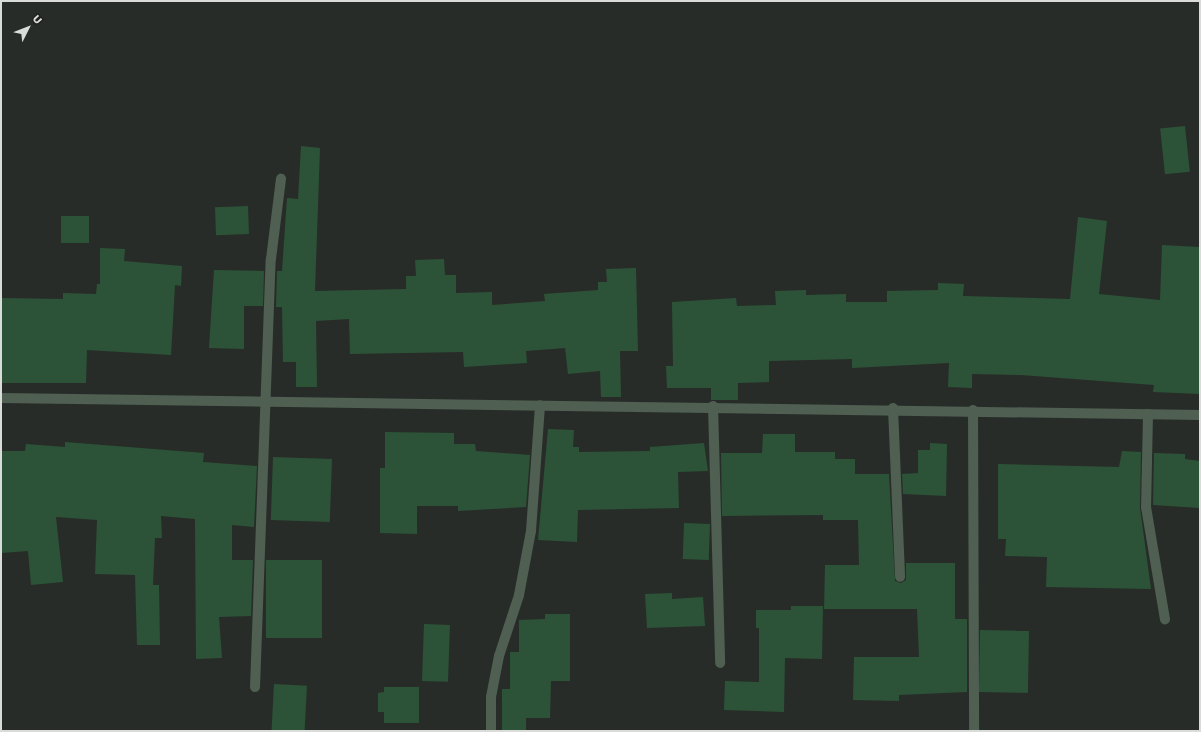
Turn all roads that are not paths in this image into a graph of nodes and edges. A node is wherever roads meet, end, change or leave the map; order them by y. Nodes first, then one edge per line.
1 (281, 179) dead end
2 (1, 398) edge
3 (266, 402) junction
4 (540, 405) junction
5 (713, 406) junction
6 (893, 408) junction
7 (973, 410) junction
8 (1148, 414) junction
9 (1200, 415) edge
10 (900, 577) dead end
11 (1165, 619) dead end
12 (720, 663) dead end
13 (255, 687) dead end
14 (491, 731) edge
15 (974, 731) edge

1 - 3 street
2 - 3 street
3 - 4 street
3 - 13 street
4 - 5 street
4 - 14 street
5 - 6 street
5 - 12 street
6 - 7 street
6 - 10 street
7 - 8 street
7 - 15 street
8 - 9 street
8 - 11 street

